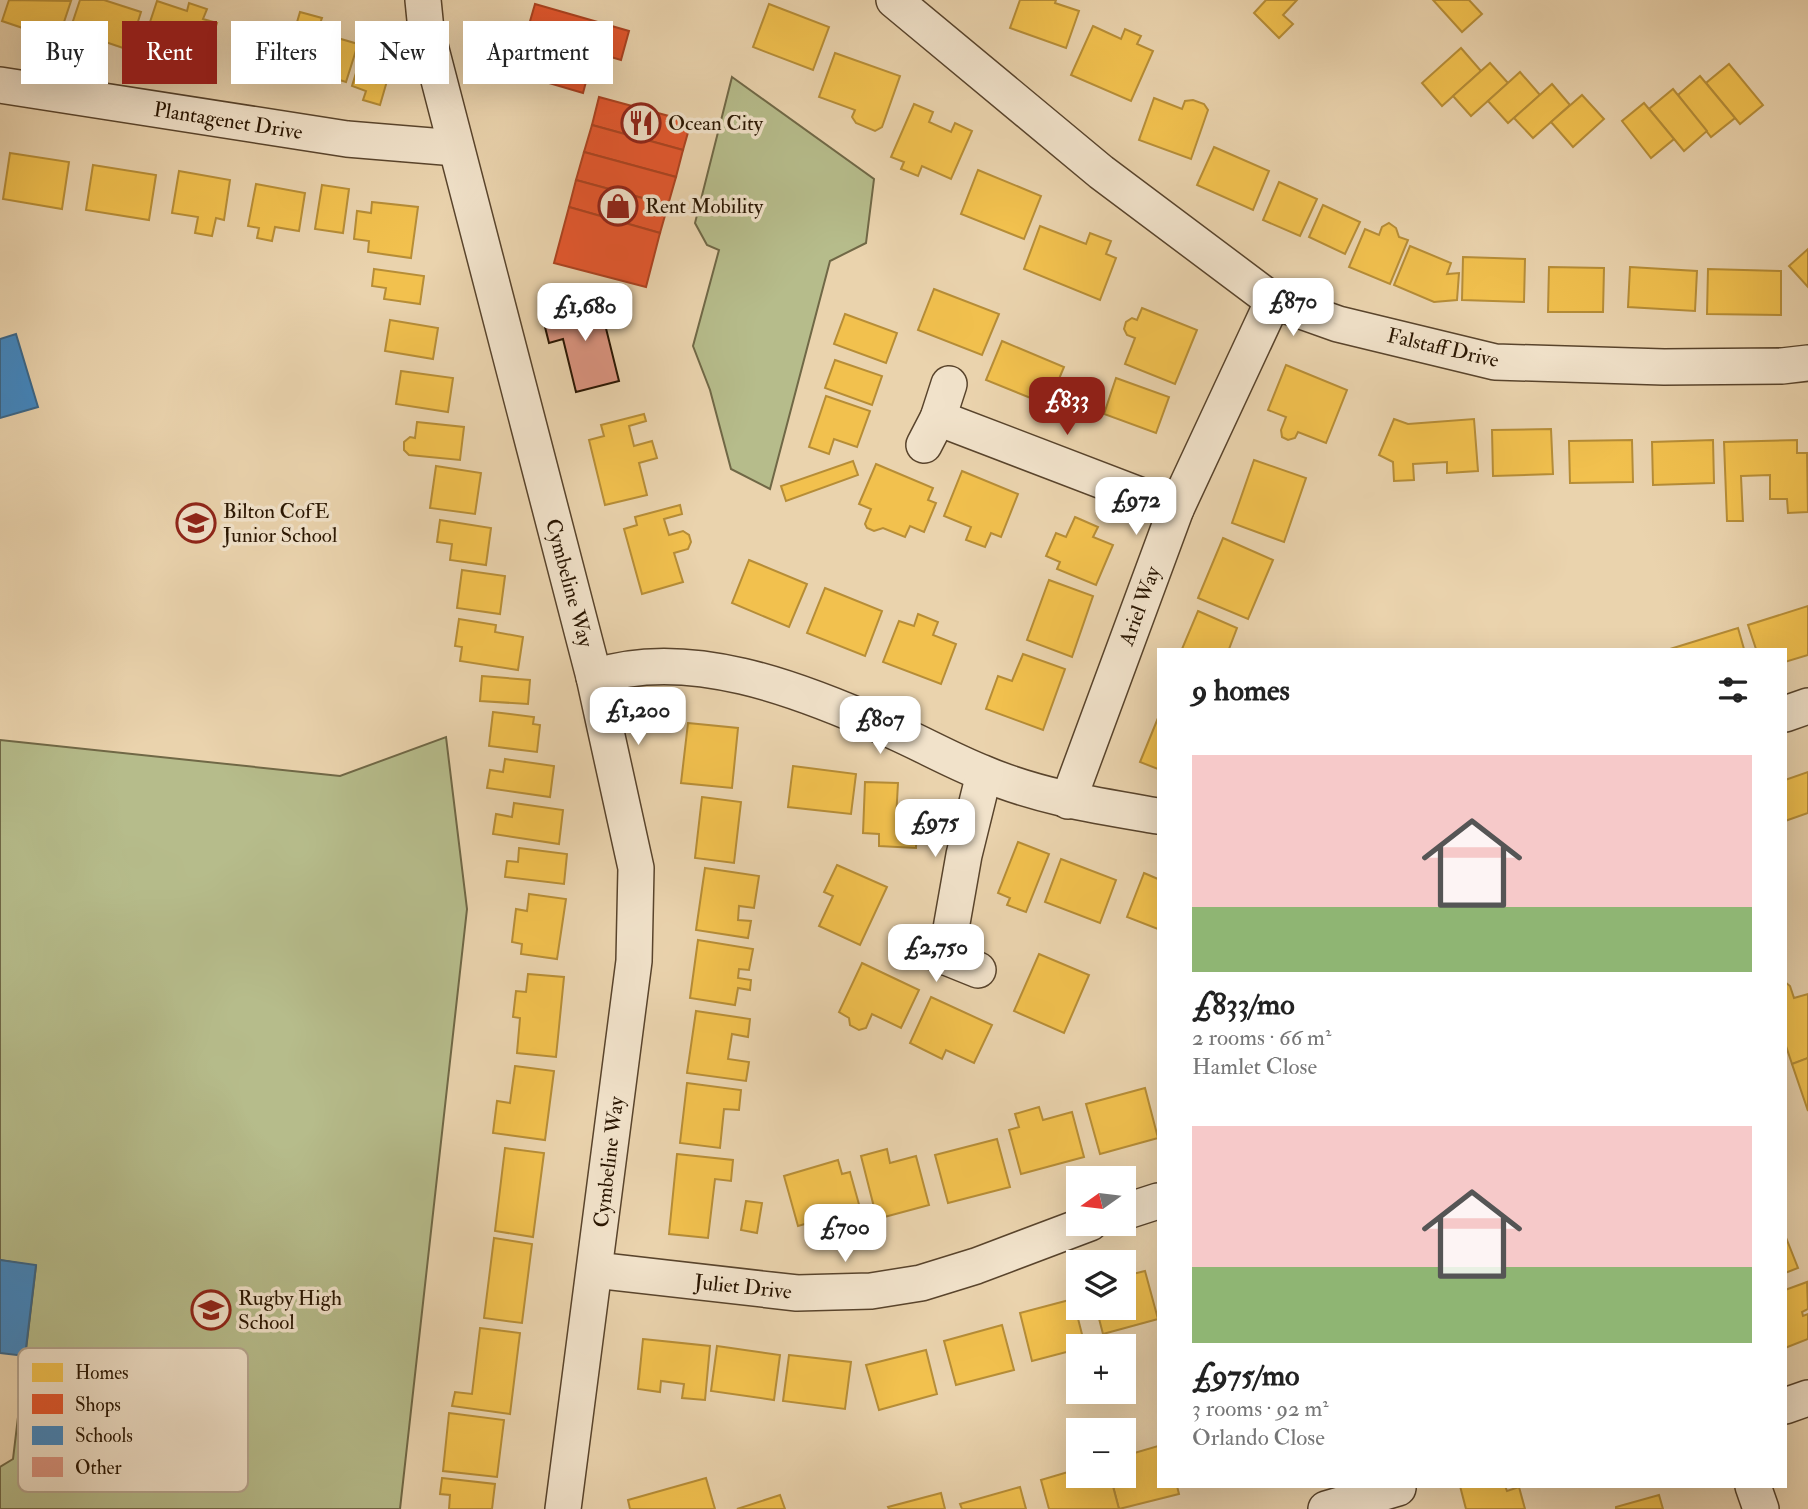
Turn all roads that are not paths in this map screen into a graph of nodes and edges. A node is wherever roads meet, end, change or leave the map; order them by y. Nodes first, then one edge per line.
1 (423, 0) edge
2 (894, 0) edge
3 (0, 85) edge
4 (456, 148) junction
5 (1273, 301) junction
6 (1808, 363) edge
7 (949, 384) dead end
8 (1176, 509) junction
9 (594, 677) junction
10 (1808, 706) edge
11 (1787, 712) edge
12 (984, 774) junction
13 (1068, 801) junction
14 (1157, 816) edge
15 (978, 970) dead end
16 (1157, 1201) edge
17 (1136, 1208) edge
18 (1066, 1232) edge
19 (595, 1270) junction
20 (1808, 1398) edge
21 (1787, 1405) edge
22 (1754, 1488) edge
23 (1400, 1494) edge
24 (563, 1509) edge
25 (1326, 1509) edge
26 (1761, 1509) edge

1 - 4 street, Cymbeline Way
2 - 5 street, Falstaff Drive
3 - 4 street, Plantagenet Drive
4 - 9 street, Cymbeline Way
5 - 6 street, Falstaff Drive
5 - 8 street, Ariel Way
7 - 8 street
8 - 13 street, Ariel Way
9 - 12 street
9 - 19 street, Cymbeline Way
10 - 11 street
12 - 13 street
12 - 15 street
13 - 14 street
16 - 17 street
18 - 19 street, Juliet Drive
19 - 24 street, Cymbeline Way
20 - 21 street
22 - 26 street
23 - 25 street

